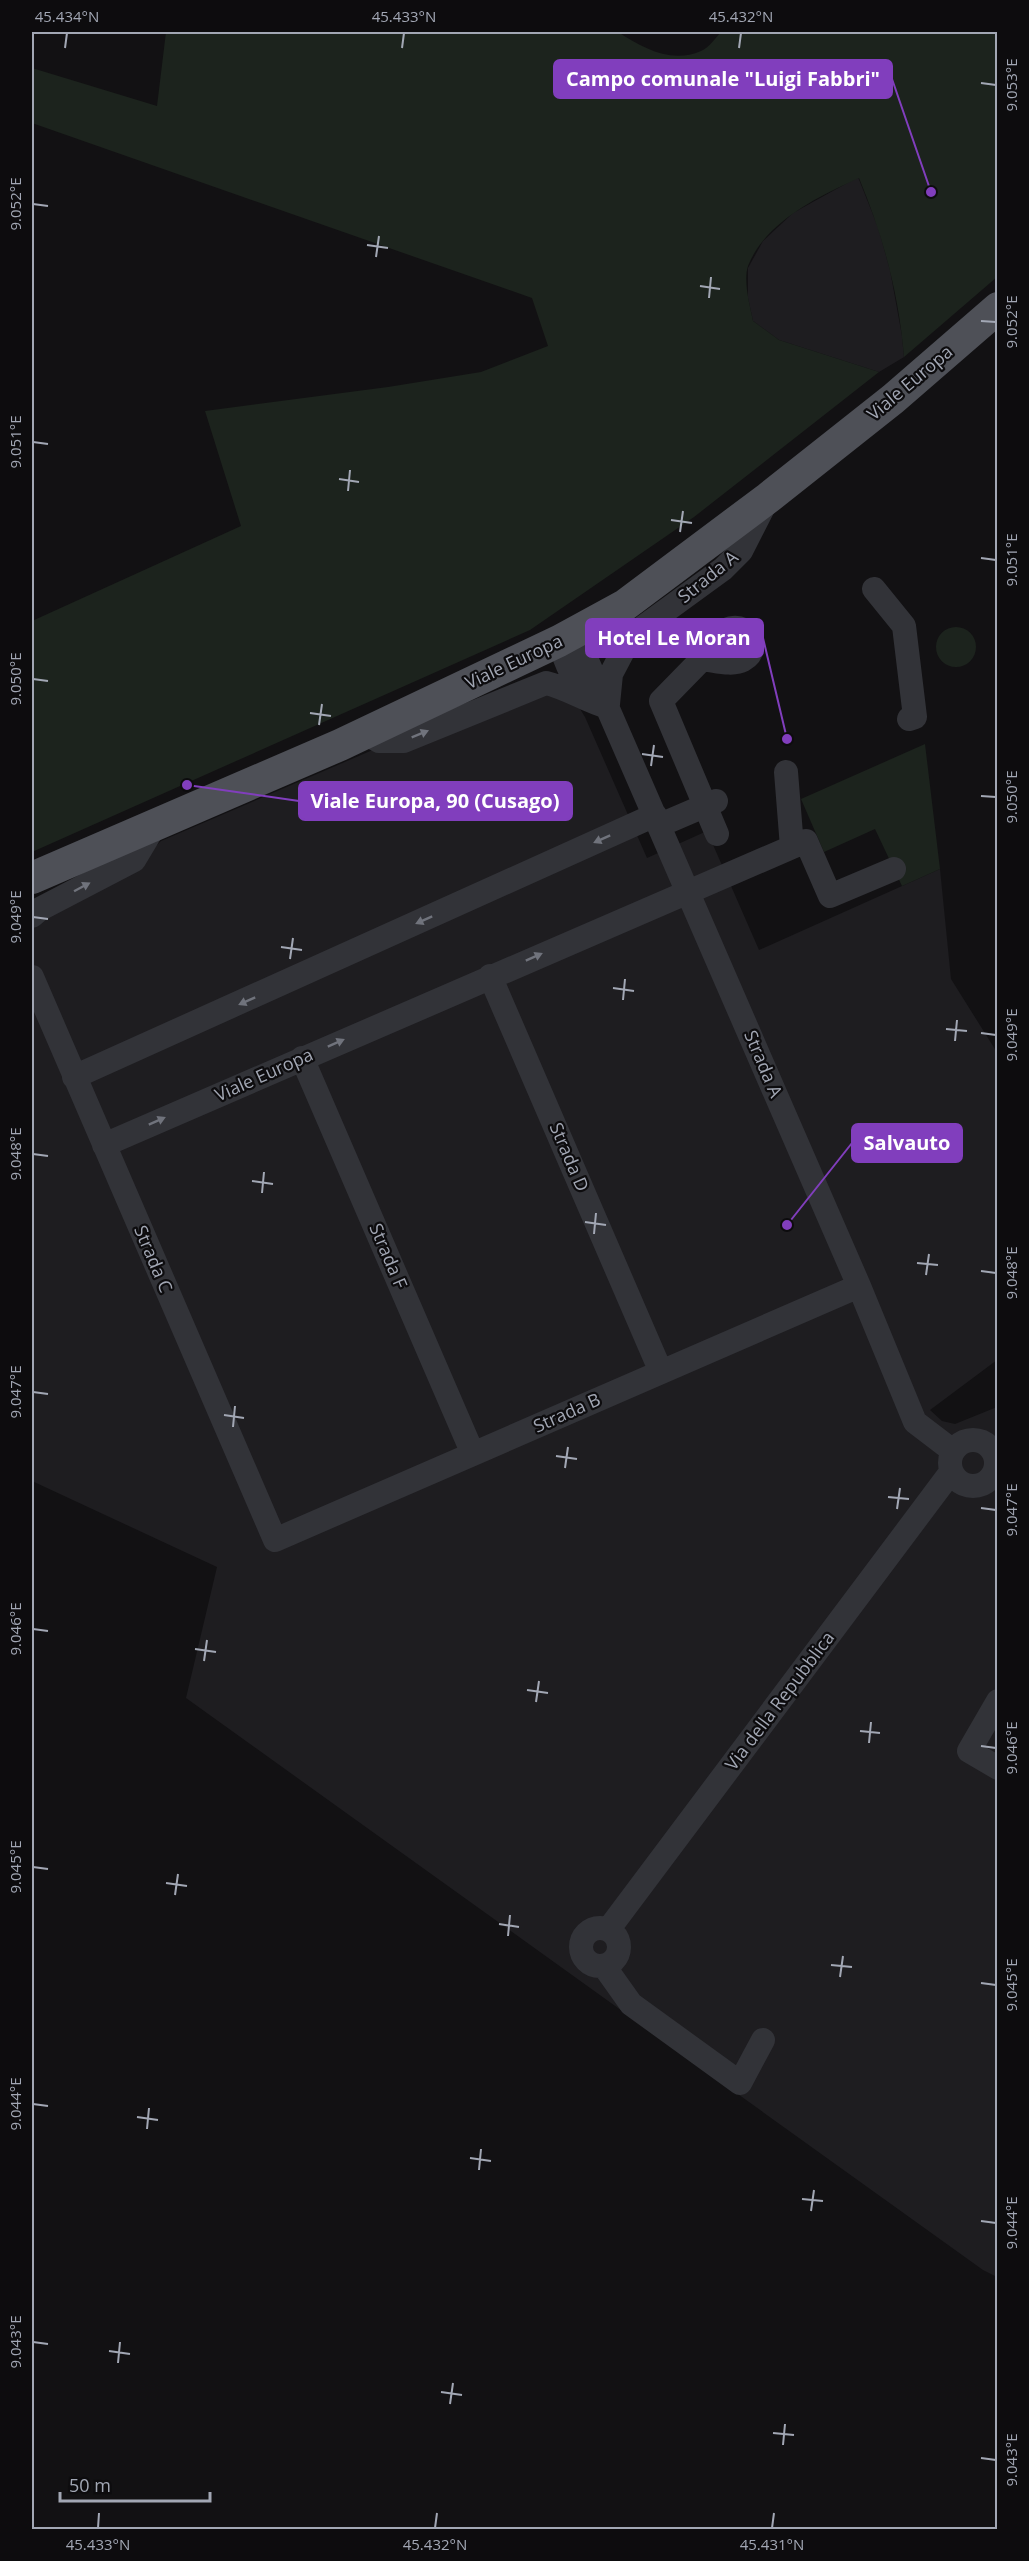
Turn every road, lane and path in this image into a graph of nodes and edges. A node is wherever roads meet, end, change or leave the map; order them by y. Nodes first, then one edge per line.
1 (997, 311) edge
2 (768, 498) junction
3 (874, 589) dead end
4 (567, 637) junction
5 (702, 659) dead end
6 (608, 706) junction
7 (909, 719) dead end
8 (364, 733) junction
9 (786, 772) dead end
10 (711, 804) junction
11 (657, 820) junction
12 (155, 825) junction
13 (717, 834) dead end
14 (792, 847) junction
15 (894, 869) dead end
16 (32, 878) edge
17 (688, 890) junction
18 (32, 916) edge
19 (490, 976) junction
20 (32, 977) edge
21 (302, 1058) junction
22 (74, 1077) junction
23 (104, 1145) junction
24 (859, 1286) junction
25 (661, 1372) junction
26 (992, 1442) edge
27 (473, 1454) junction
28 (952, 1461) junction
29 (275, 1540) joint
30 (998, 1701) edge
31 (998, 1768) edge
32 (763, 2040) dead end

1 - 2 main road, Viale Europa
2 - 4 main road, Viale Europa
2 - 6 street, Strada A
3 - 7 street
4 - 6 street, Strada A
4 - 8 main road, Viale Europa
5 - 10 street
8 -> 6 street
6 - 11 street, Strada A
8 - 12 main road, Viale Europa
9 - 14 street
10 - 11 street
10 - 13 street
11 - 17 street, Strada A
11 -> 22 street
12 - 16 main road, Viale Europa
18 -> 12 street
14 - 15 street
14 - 17 street, Viale Europa
19 -> 17 street, Viale Europa
17 - 24 street, Strada A
21 -> 19 street, Viale Europa
19 - 25 street, Strada D
20 - 22 street, Strada C
23 -> 21 street, Viale Europa
21 - 27 street, Strada F
22 - 23 street, Strada C
23 - 29 street, Strada C
24 - 25 street, Strada B
24 - 28 street, Strada A
25 - 27 street, Strada B
26 - 28 street
26 - 28 street
27 - 29 street, Strada B
28 - 32 street, Via della Repubblica
30 - 31 street

